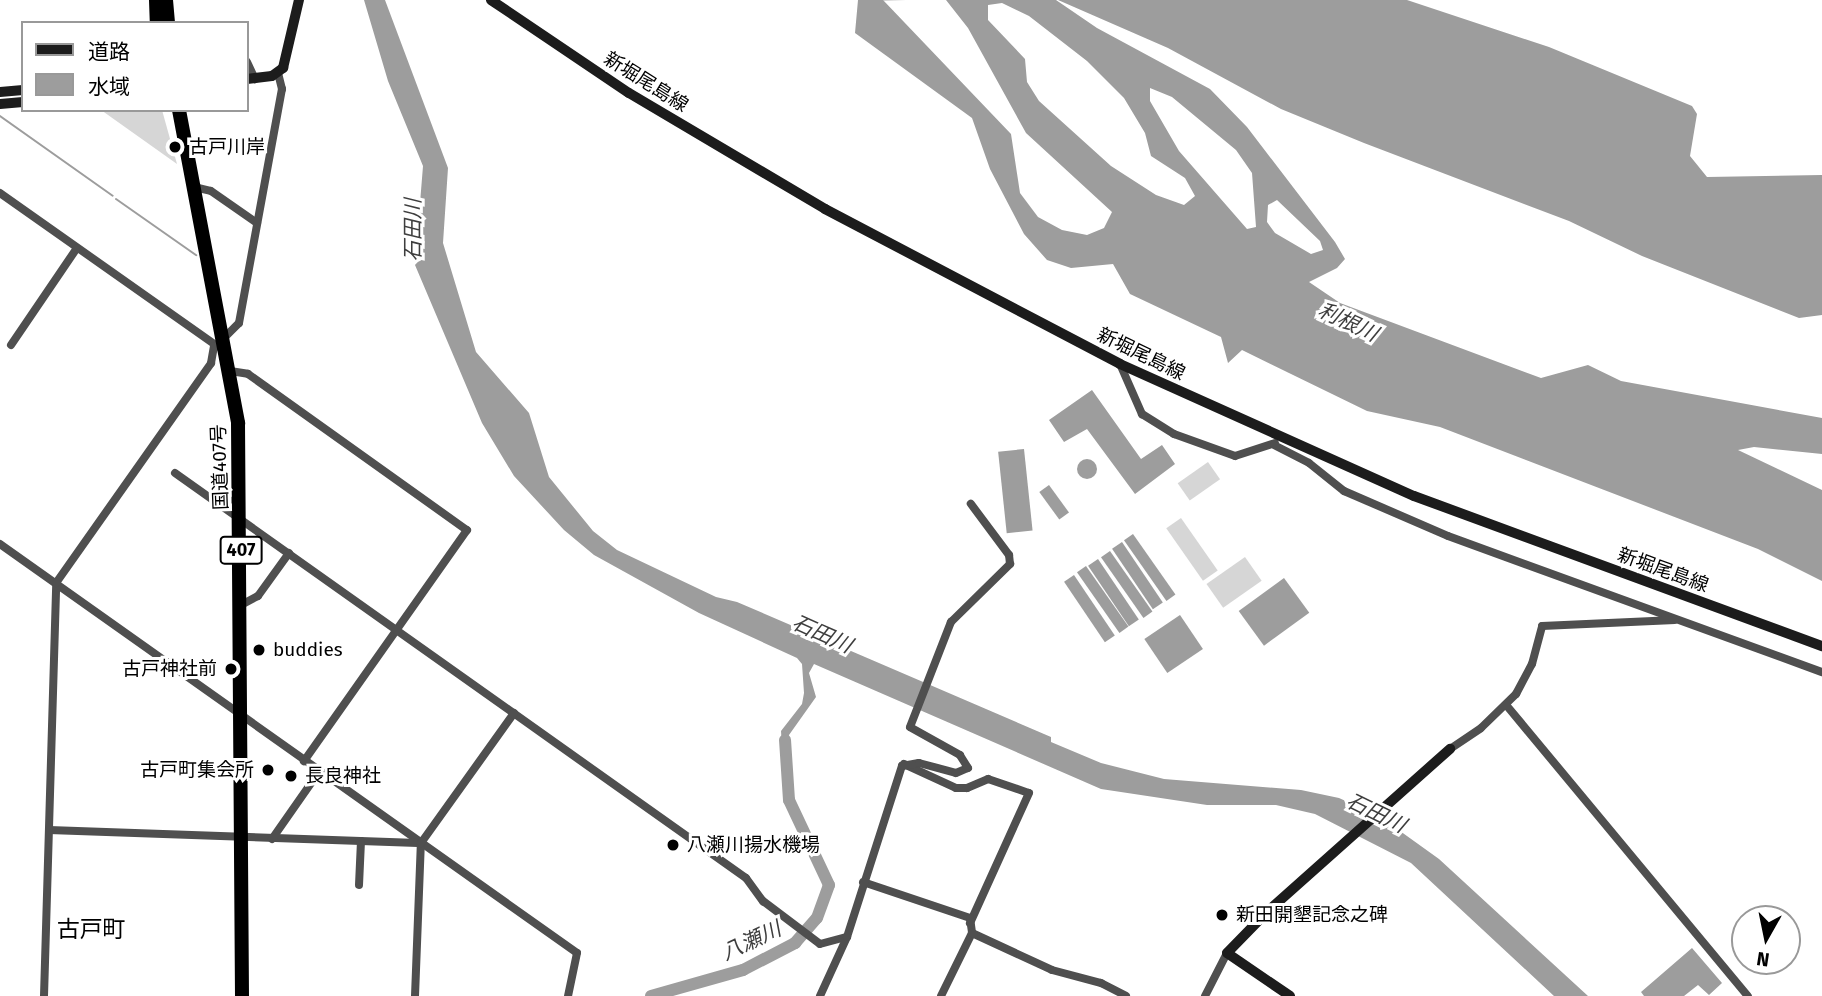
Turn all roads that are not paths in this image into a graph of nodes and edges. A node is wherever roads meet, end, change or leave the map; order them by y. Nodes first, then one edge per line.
1 (156, 0) edge
2 (166, 0) edge
3 (299, 0) edge
4 (491, 0) edge
5 (158, 21) edge
6 (167, 21) edge
7 (278, 73) junction
8 (251, 79) edge
9 (21, 90) edge
10 (0, 92) edge
11 (21, 102) edge
12 (0, 104) edge
13 (179, 112) edge
14 (194, 187) junction
15 (0, 193) edge
16 (257, 223) junction
17 (77, 248) junction
18 (221, 344) junction
19 (11, 345) dead end
20 (1120, 364) junction
21 (230, 372) junction
22 (1275, 441) junction
23 (175, 473) dead end
24 (971, 504) dead end
25 (241, 520) junction
26 (0, 544) edge
27 (289, 553) junction
28 (56, 583) junction
29 (240, 605) junction
30 (1675, 620) junction
31 (396, 630) junction
32 (1822, 646) edge
33 (1822, 672) edge
34 (1507, 706) junction
35 (514, 713) junction
36 (241, 716) junction
37 (1450, 749) joint
38 (304, 761) junction
39 (904, 764) junction
40 (319, 772) junction
41 (49, 831) junction
42 (242, 837) junction
43 (272, 839) junction
44 (361, 841) junction
45 (421, 844) junction
46 (863, 882) junction
47 (359, 885) dead end
48 (970, 923) junction
49 (972, 933) junction
50 (847, 937) junction
51 (1227, 953) junction
52 (44, 996) edge
53 (242, 996) edge
54 (415, 996) edge
55 (568, 996) edge
56 (820, 996) edge
57 (941, 996) edge
58 (1126, 996) edge
59 (1205, 996) edge
60 (1290, 996) edge
61 (1748, 996) edge

1 - 5 highway
2 - 6 highway
3 - 7 main road
4 - 20 main road, 新堀尾島線
7 - 8 main road
7 - 16 street
9 - 10 main road
11 - 12 main road
13 - 14 highway, 国道407号 / 407
14 - 16 street
14 - 18 highway, 国道407号 / 407
15 - 17 street
16 - 18 street
17 - 18 street
17 - 19 street
18 - 21 highway, 国道407号 / 407
18 - 28 street
20 - 22 main road, 新堀尾島線
20 - 22 street
21 - 25 highway, 国道407号 / 407
21 - 31 street
22 - 30 street
22 - 32 main road, 新堀尾島線
23 - 25 street
24 - 39 street
25 - 27 street
25 - 29 highway, 国道407号 / 407
26 - 28 street
27 - 29 street
27 - 31 street
28 - 36 street
28 - 41 street
29 - 36 highway, 国道407号 / 407
30 - 33 street
30 - 34 street
31 - 35 street
31 - 38 street
34 - 37 street
34 - 61 street
35 - 45 street
35 - 50 street
36 - 38 street
36 - 42 highway, 国道407号 / 407
37 - 51 main road
38 - 40 street
39 - 46 street
39 - 48 street
40 - 43 street
40 - 45 street
41 - 42 street
41 - 52 street
42 - 43 street
42 - 53 highway, 国道407号 / 407
43 - 44 street
44 - 45 street
44 - 47 street
45 - 54 street
45 - 55 street
46 - 48 street
46 - 50 street
48 - 49 street
49 - 57 street
49 - 58 street
50 - 56 street
51 - 59 street
51 - 60 main road

